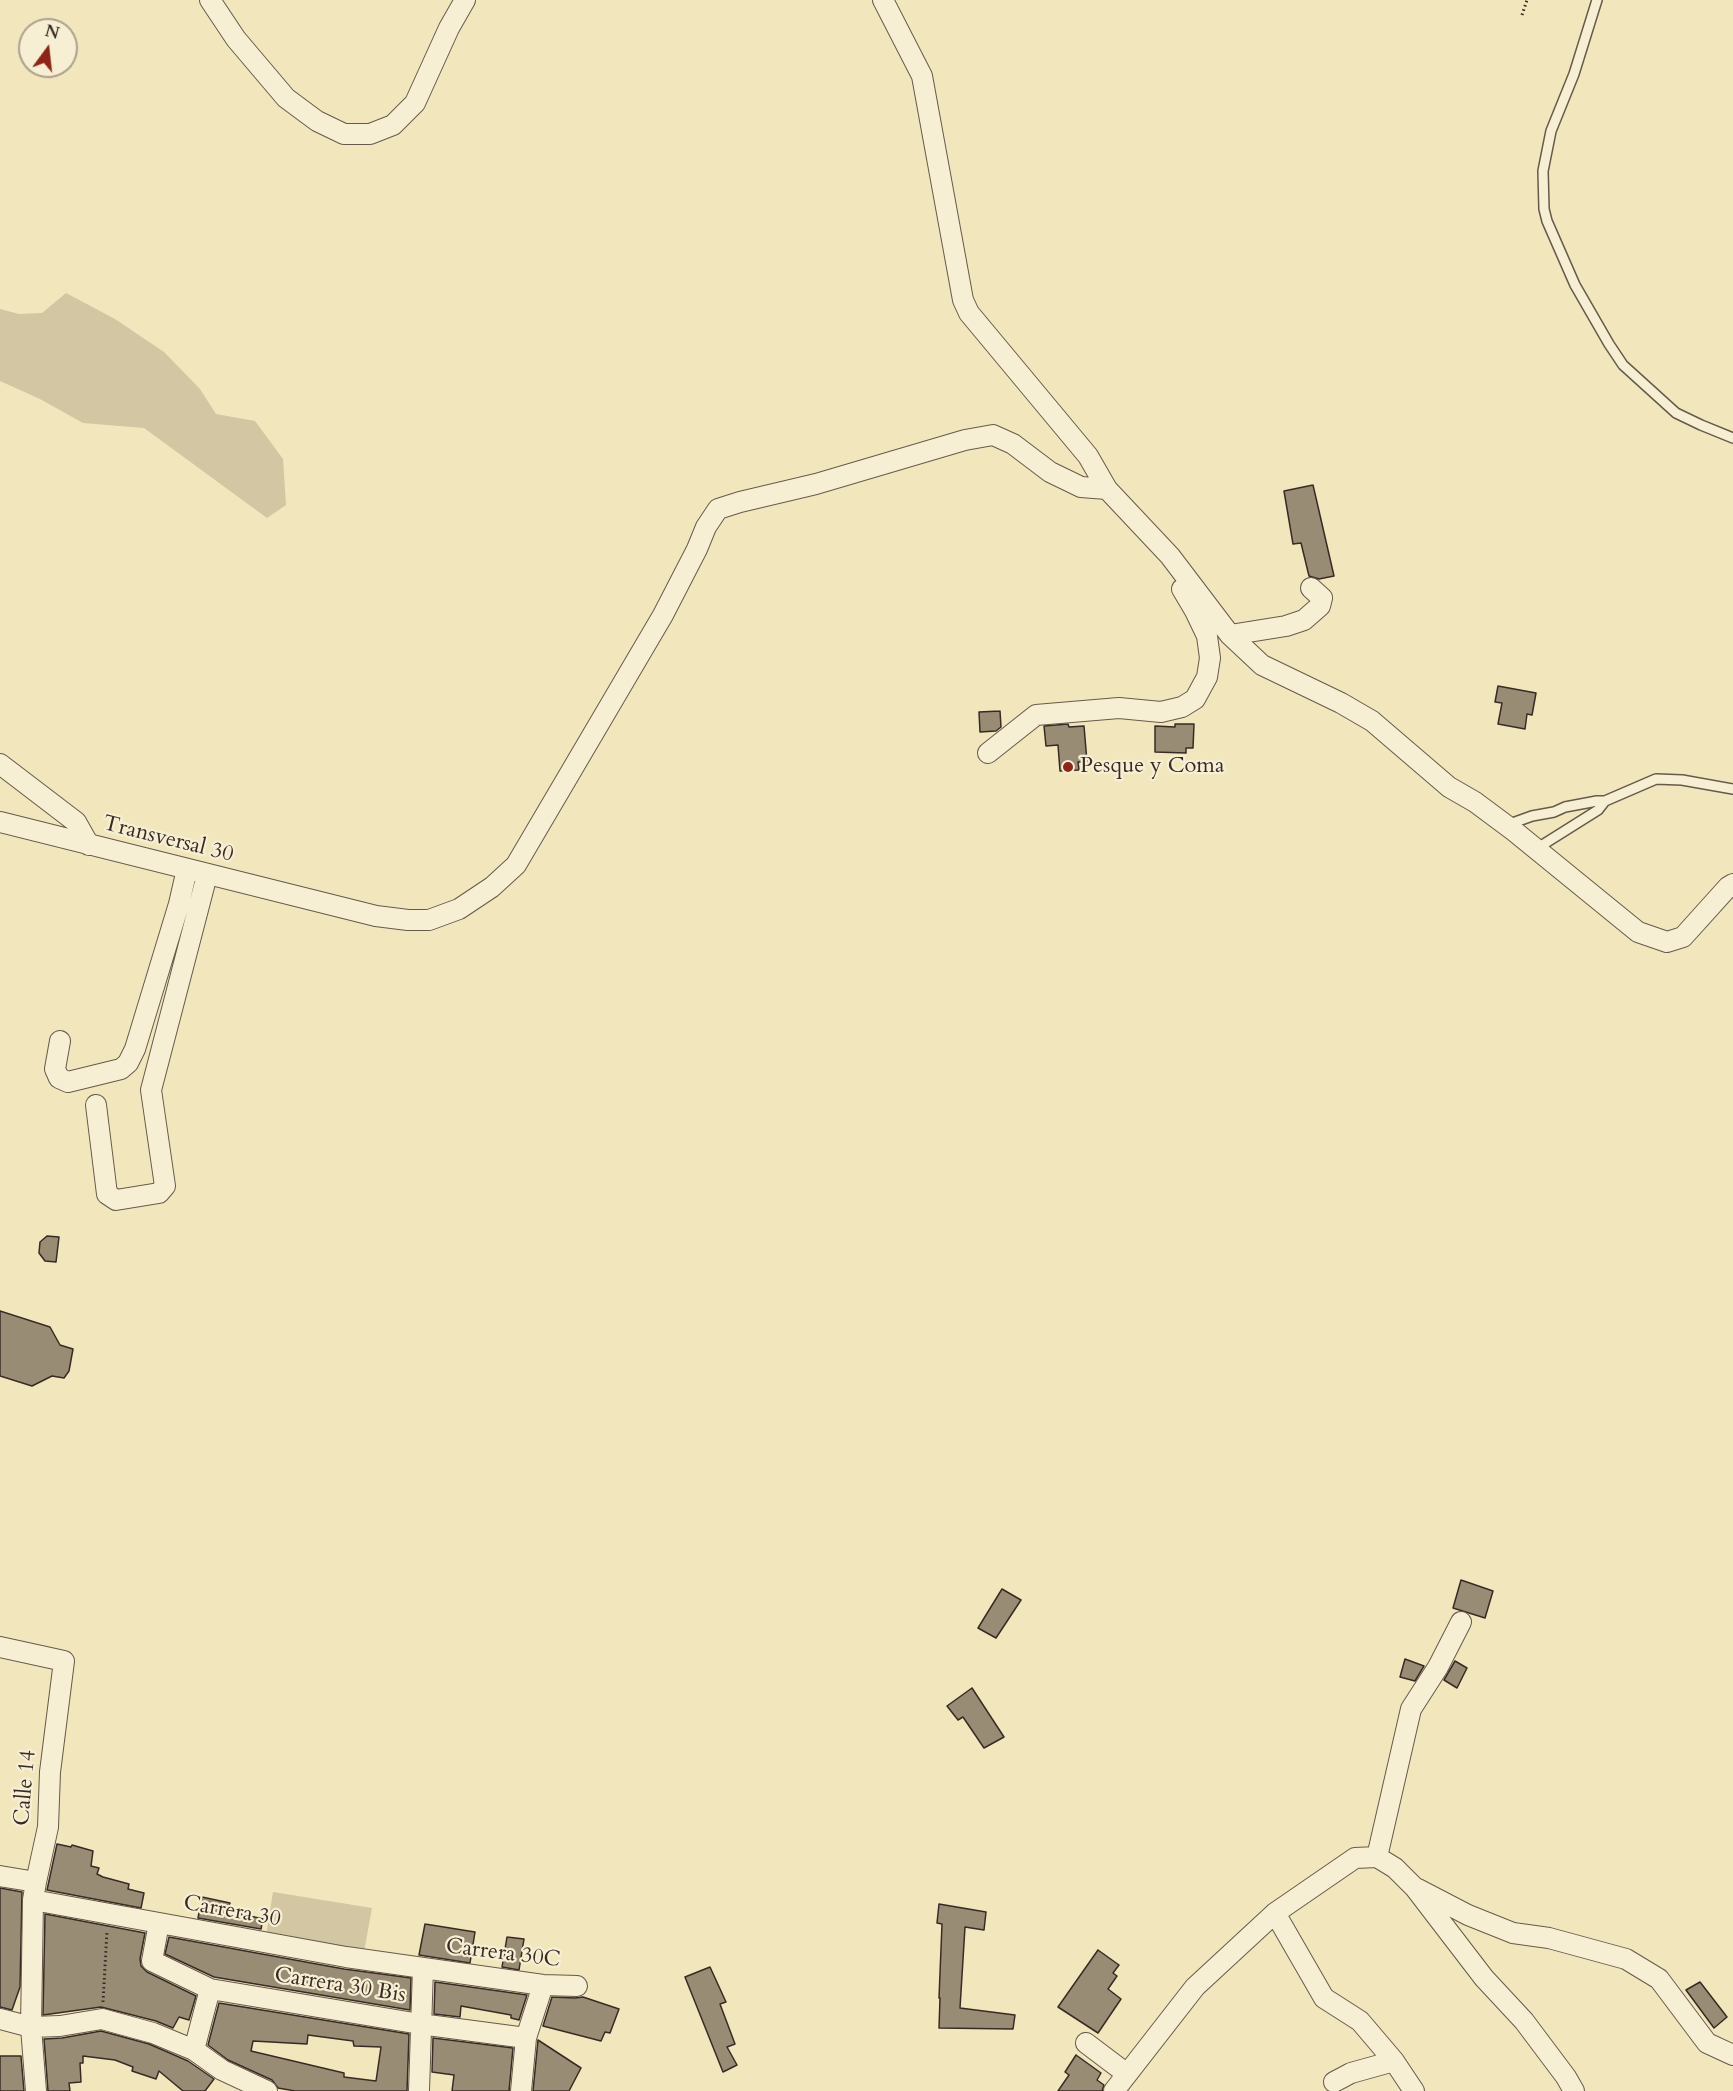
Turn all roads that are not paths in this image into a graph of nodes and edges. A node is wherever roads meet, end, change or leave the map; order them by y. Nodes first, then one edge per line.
1 (210, 0) edge
2 (465, 0) edge
3 (883, 0) edge
4 (1597, 0) edge
5 (1733, 438) edge
6 (1107, 489) junction
7 (1170, 556) junction
8 (1311, 588) dead end
9 (1230, 635) junction
10 (988, 753) dead end
11 (0, 764) edge
12 (1733, 789) edge
13 (1605, 801) junction
14 (0, 822) edge
15 (1507, 825) junction
16 (89, 845) junction
17 (1536, 849) junction
18 (187, 869) junction
19 (207, 874) junction
20 (1733, 884) edge
21 (60, 1041) dead end
22 (96, 1105) dead end
23 (1461, 1622) dead end
24 (0, 1647) edge
25 (1377, 1857) junction
26 (0, 1876) edge
27 (1415, 1888) junction
28 (34, 1891) junction
29 (1275, 1913) junction
30 (159, 1923) junction
31 (423, 1968) junction
32 (543, 1986) junction
33 (578, 1986) dead end
34 (210, 1989) junction
35 (0, 2019) edge
36 (420, 2024) junction
37 (31, 2027) junction
38 (526, 2038) junction
39 (1086, 2043) dead end
40 (194, 2050) junction
41 (1733, 2055) edge
42 (1394, 2061) junction
43 (1127, 2074) junction
44 (1334, 2082) dead end
45 (36, 2091) edge
46 (267, 2091) edge
47 (418, 2091) edge
48 (521, 2091) edge
49 (1114, 2091) edge
50 (1414, 2091) edge
51 (1574, 2091) edge

1 - 2 street
3 - 6 street
4 - 5 lane
6 - 7 street
6 - 19 street, Transversal 30
7 - 9 street
7 - 10 street
8 - 9 street
9 - 15 street
11 - 16 street
12 - 13 lane
13 - 15 lane
13 - 17 lane
14 - 16 street, Transversal 30
15 - 17 street
16 - 18 street, Transversal 30
17 - 20 street
18 - 19 street, Transversal 30
18 - 21 street
19 - 22 street
23 - 25 street
24 - 28 street, Calle 14
25 - 27 street
25 - 29 street
26 - 28 street, Carrera 30
27 - 41 street
27 - 51 street
28 - 30 street, Carrera 30
28 - 37 street, Calle 14
29 - 42 street
29 - 43 street
30 - 31 street, Carrera 30
30 - 34 street, Carrera 30 Bis
31 - 32 street, Carrera 30C
31 - 36 street
32 - 33 street, Carrera 30C
32 - 38 street
34 - 36 street, Carrera 30 Bis
34 - 40 street
35 - 37 street
36 - 38 street, Carrera 30 Bis
36 - 47 street
37 - 40 street
37 - 45 street, Calle 14
38 - 48 street
39 - 43 street
40 - 46 street
42 - 44 street
42 - 50 street
43 - 49 street

